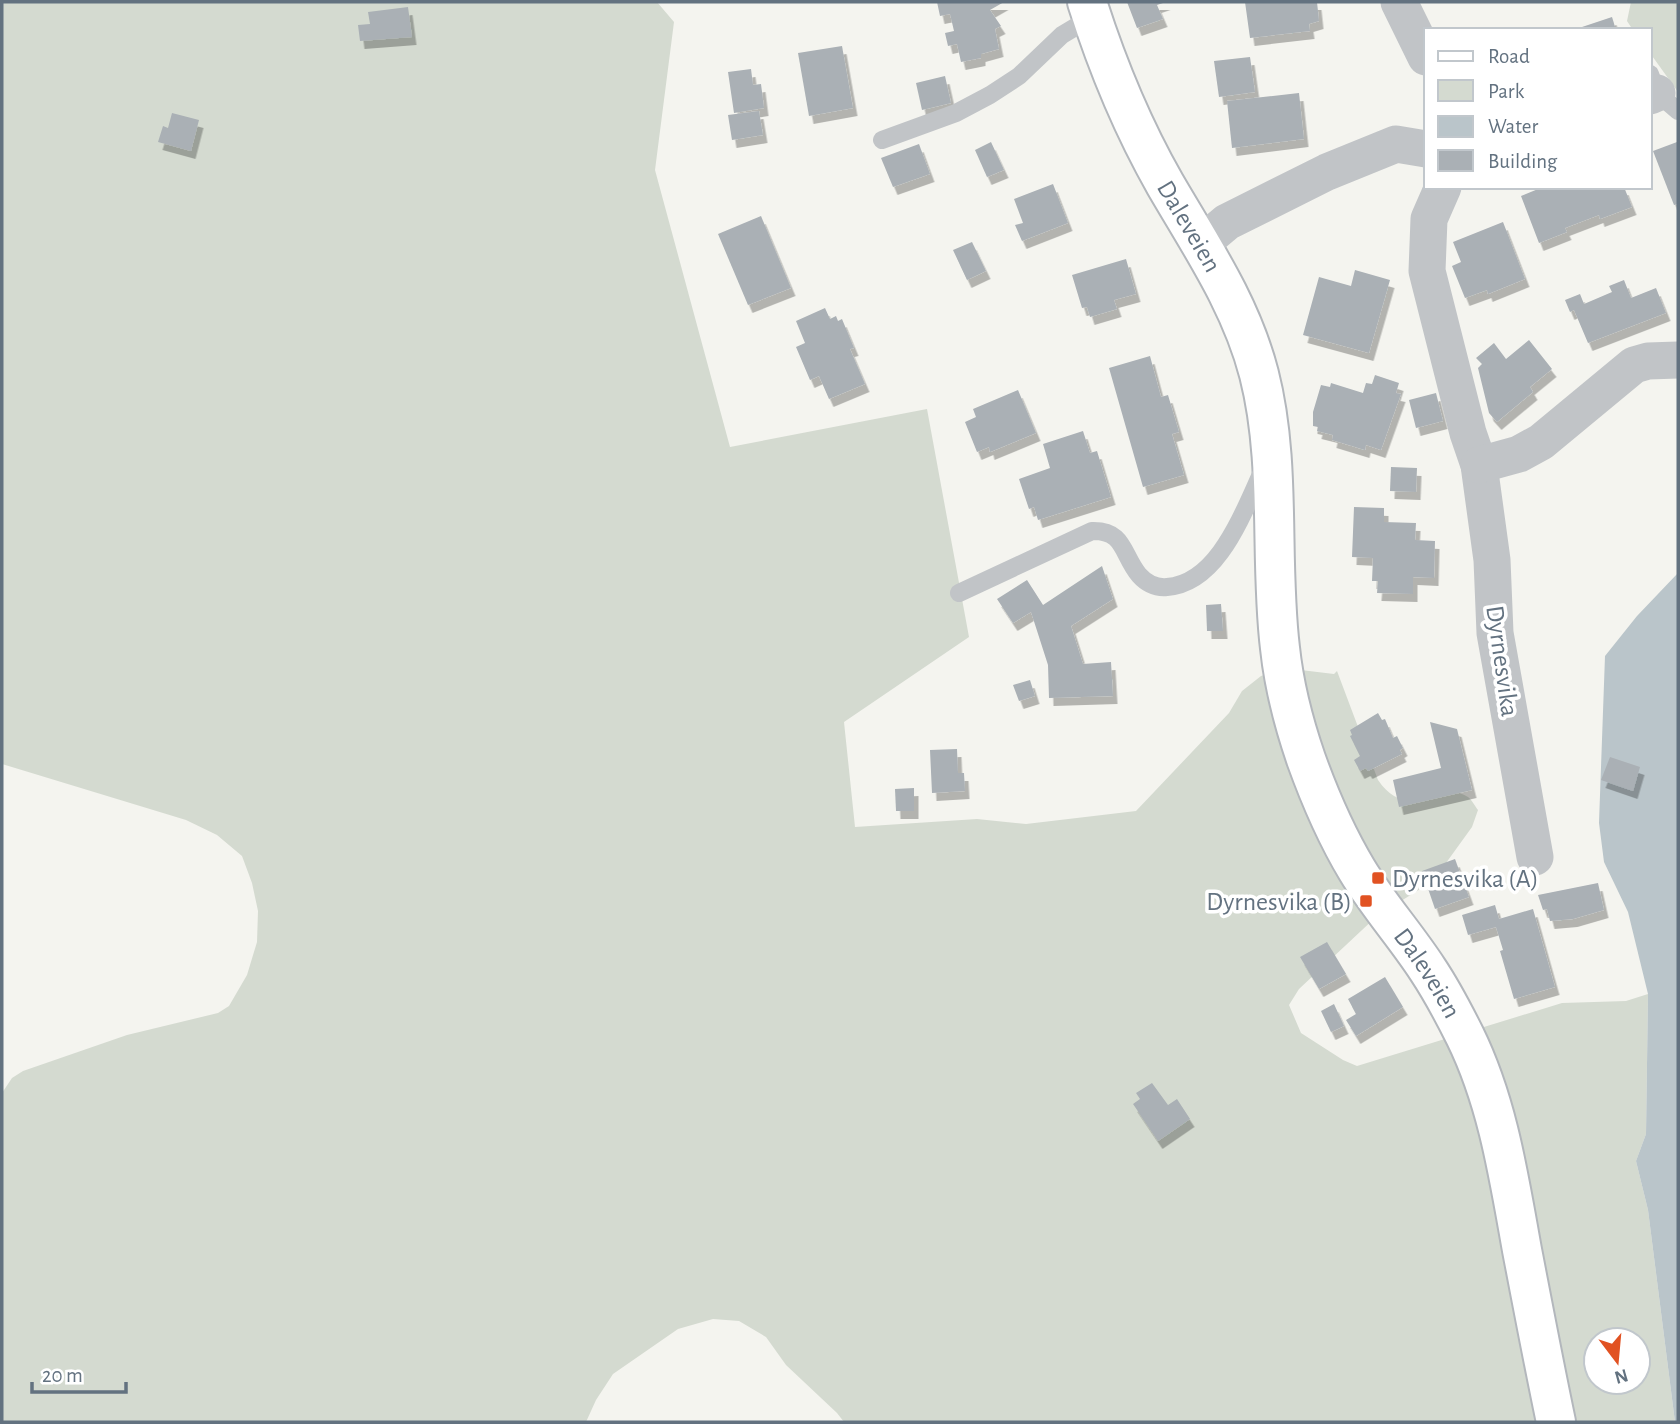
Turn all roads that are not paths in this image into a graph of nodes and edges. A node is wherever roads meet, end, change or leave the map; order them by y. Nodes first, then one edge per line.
1 (1405, 3) edge
2 (1089, 10) edge
3 (1424, 52) edge
4 (882, 140) dead end
5 (1424, 149) edge
6 (1442, 189) edge
7 (1202, 243) junction
8 (1678, 360) edge
9 (1270, 455) junction
10 (1479, 465) junction
11 (959, 593) dead end
12 (1535, 857) dead end
13 (1556, 1422) edge

1 - 3 street
2 - 4 lane
2 - 7 main road, Daleveien
5 - 7 street
6 - 10 street, Dyrnesvika
7 - 9 main road, Daleveien
8 - 10 street
9 - 11 lane
9 - 13 main road, Daleveien
10 - 12 street, Dyrnesvika

